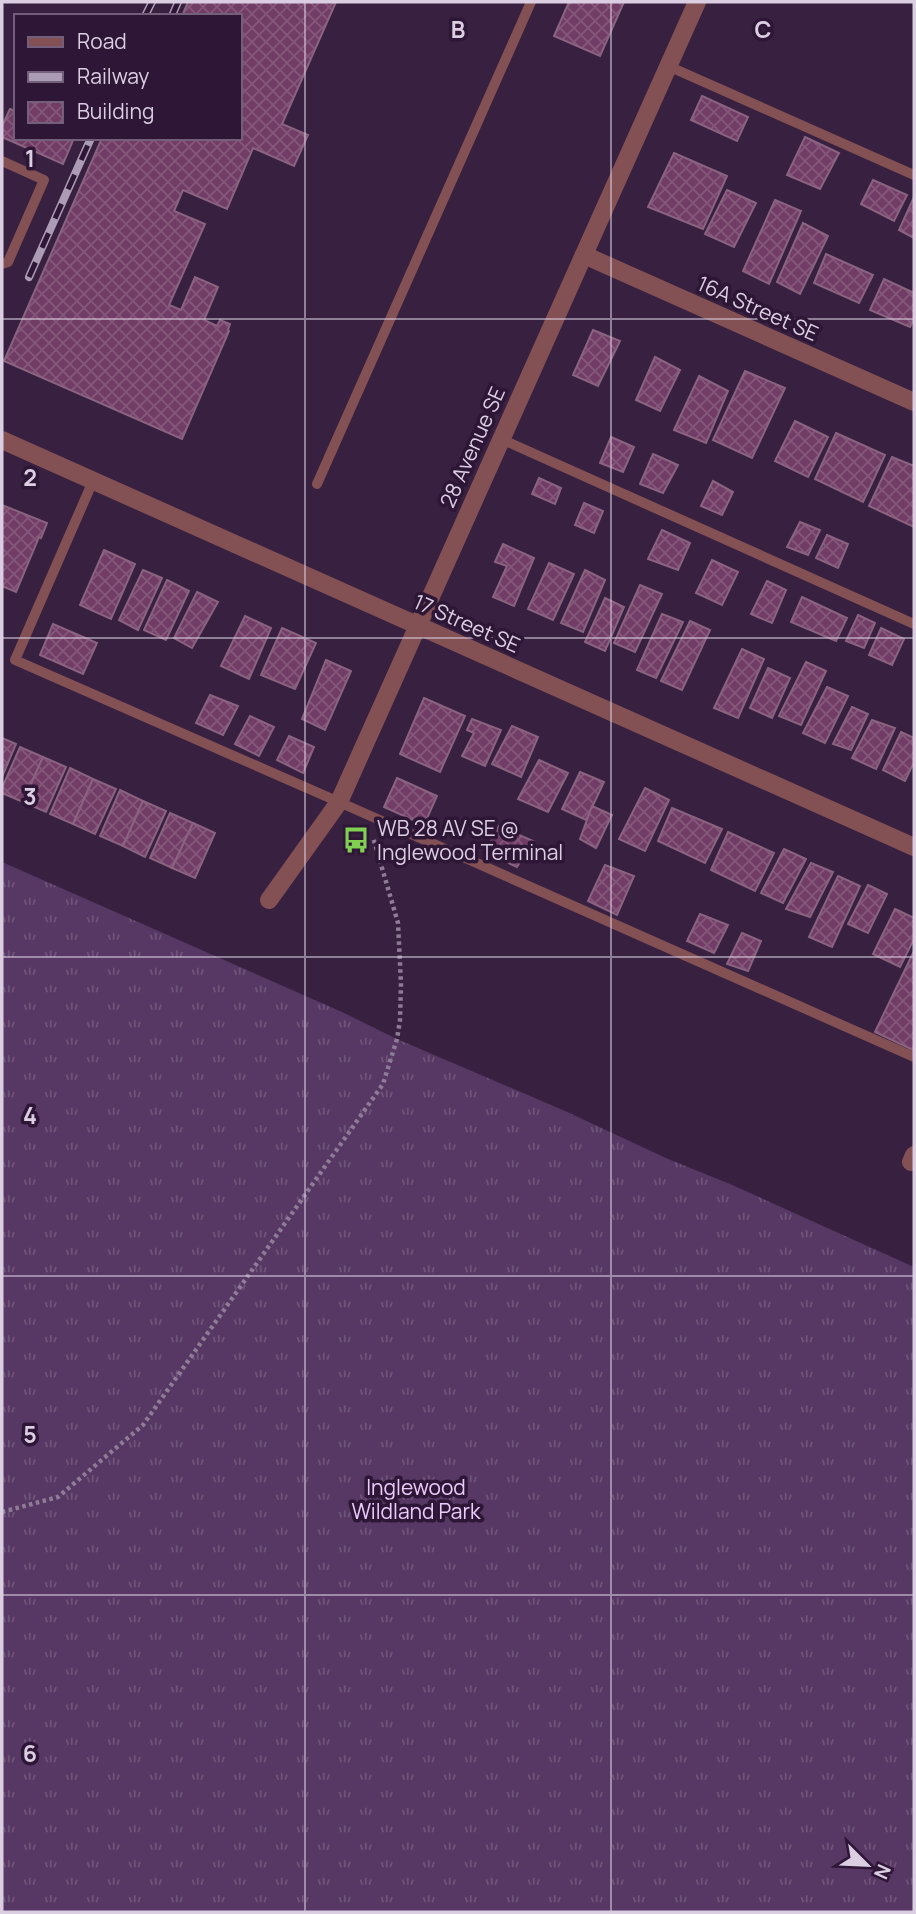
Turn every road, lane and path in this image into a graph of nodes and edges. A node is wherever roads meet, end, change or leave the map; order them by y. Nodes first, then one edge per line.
1 (531, 2) edge
2 (697, 2) edge
3 (668, 66) junction
4 (2, 161) edge
5 (914, 175) edge
6 (584, 255) junction
7 (2, 264) edge
8 (914, 402) edge
9 (501, 439) junction
10 (2, 440) edge
11 (93, 481) junction
12 (317, 484) dead end
13 (914, 624) edge
14 (417, 626) junction
15 (339, 802) junction
16 (367, 814) junction
17 (914, 847) edge
18 (268, 900) dead end
19 (914, 1058) edge
20 (2, 1512) edge

1 - 12 lane
2 - 3 street, 28 Avenue SE
3 - 5 lane
3 - 6 street, 28 Avenue SE
4 - 7 lane
6 - 8 street, 16A Street SE
6 - 9 street, 28 Avenue SE
9 - 13 lane
9 - 14 street, 28 Avenue SE
10 - 11 street, 17 Street SE
11 - 14 street, 17 Street SE
11 - 15 lane
14 - 15 street, 28 Avenue SE
14 - 17 street, 17 Street SE
15 - 16 lane
15 - 18 street, 28 Avenue SE
16 - 19 lane
16 - 20 path

